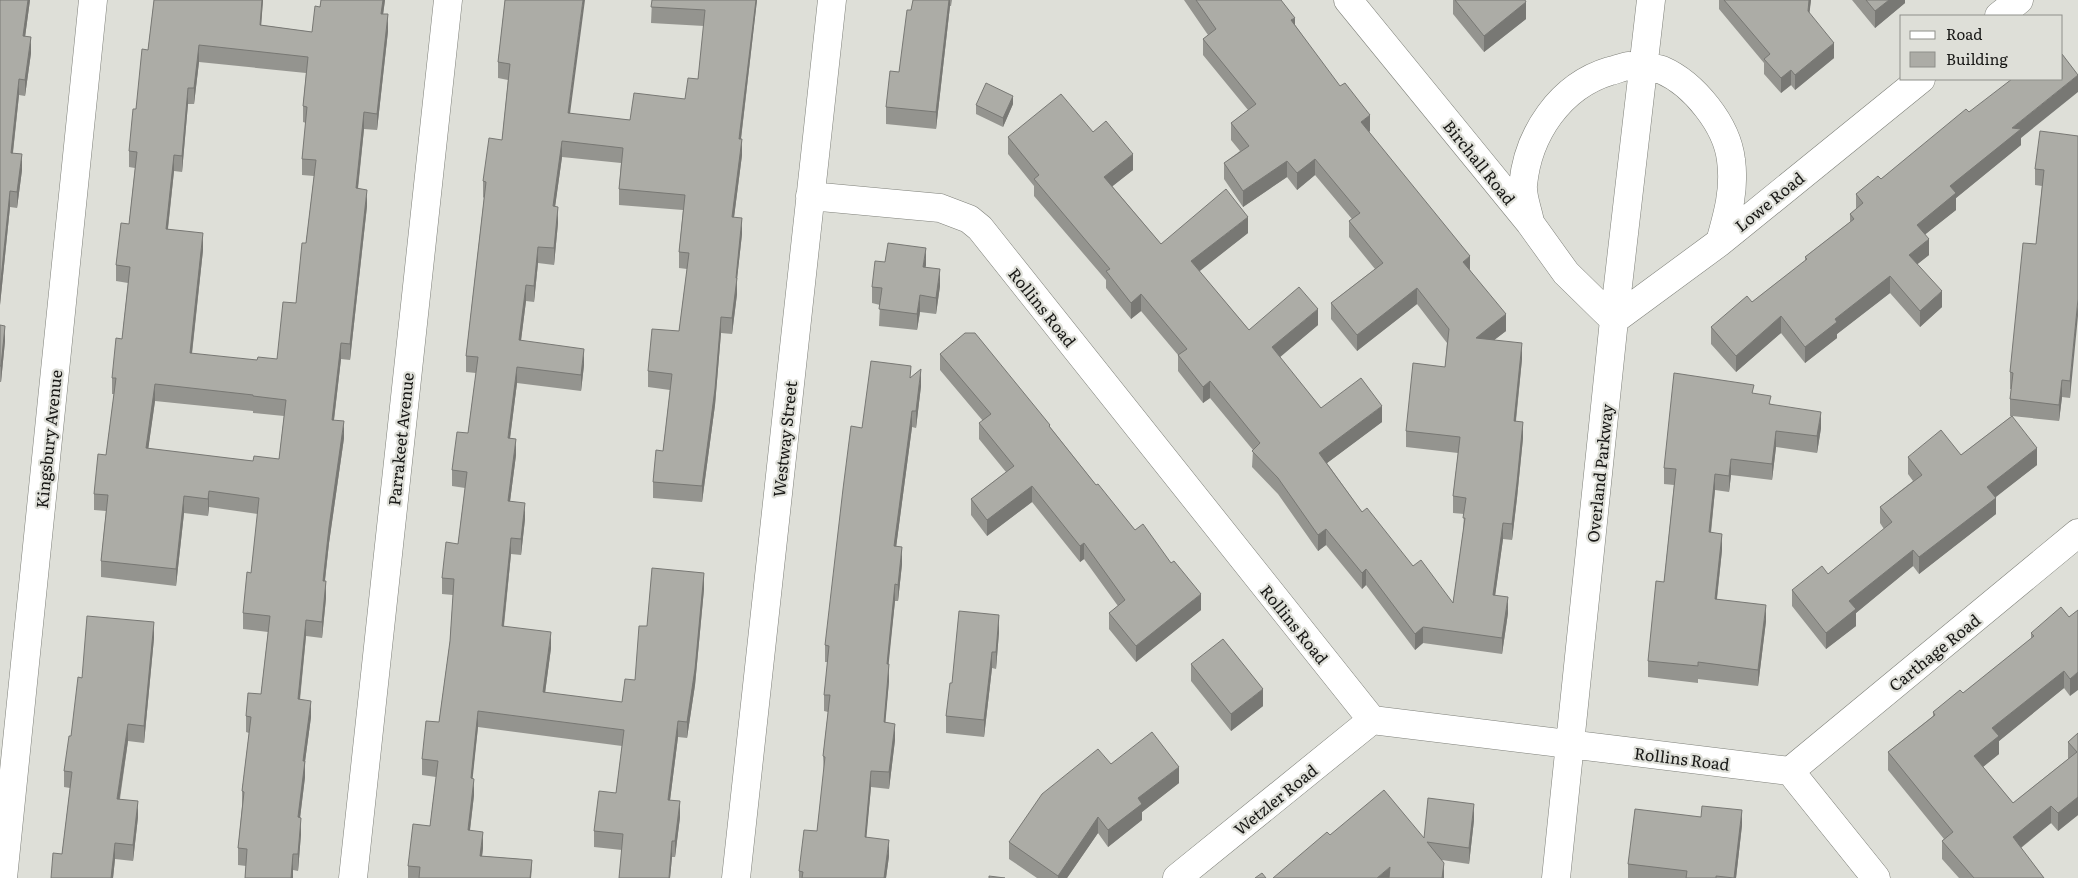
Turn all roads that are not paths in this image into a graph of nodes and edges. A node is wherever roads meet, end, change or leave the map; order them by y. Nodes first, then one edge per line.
1 (93, 0) edge
2 (448, 0) edge
3 (832, 0) edge
4 (1348, 0) edge
5 (1651, 0) edge
6 (2019, 0) edge
7 (2000, 15) edge
8 (1644, 68) junction
9 (1920, 80) edge
10 (810, 196) junction
11 (1530, 223) junction
12 (1720, 242) junction
13 (1614, 320) junction
14 (2078, 533) edge
15 (1372, 720) junction
16 (1570, 744) junction
17 (1790, 771) junction
18 (4, 878) edge
19 (353, 878) edge
20 (736, 878) edge
21 (1177, 878) edge
22 (1556, 878) edge
23 (1876, 878) edge

1 - 18 street, Kingsbury Avenue
2 - 19 street, Parrakeet Avenue
3 - 10 street, Westway Street
4 - 11 street, Birchall Road
5 - 8 street, Overland Parkway
6 - 7 street
8 - 11 street
8 - 12 street
8 - 13 street, Overland Parkway
9 - 12 street, Lowe Road
10 - 15 street, Rollins Road
10 - 20 street, Westway Street
11 - 13 street, Birchall Road
12 - 13 street, Lowe Road
13 - 16 street, Overland Parkway
14 - 17 street, Carthage Road
15 - 16 street, Rollins Road
15 - 21 street, Wetzler Road
16 - 17 street, Rollins Road
16 - 22 street, Overland Parkway
17 - 23 street

